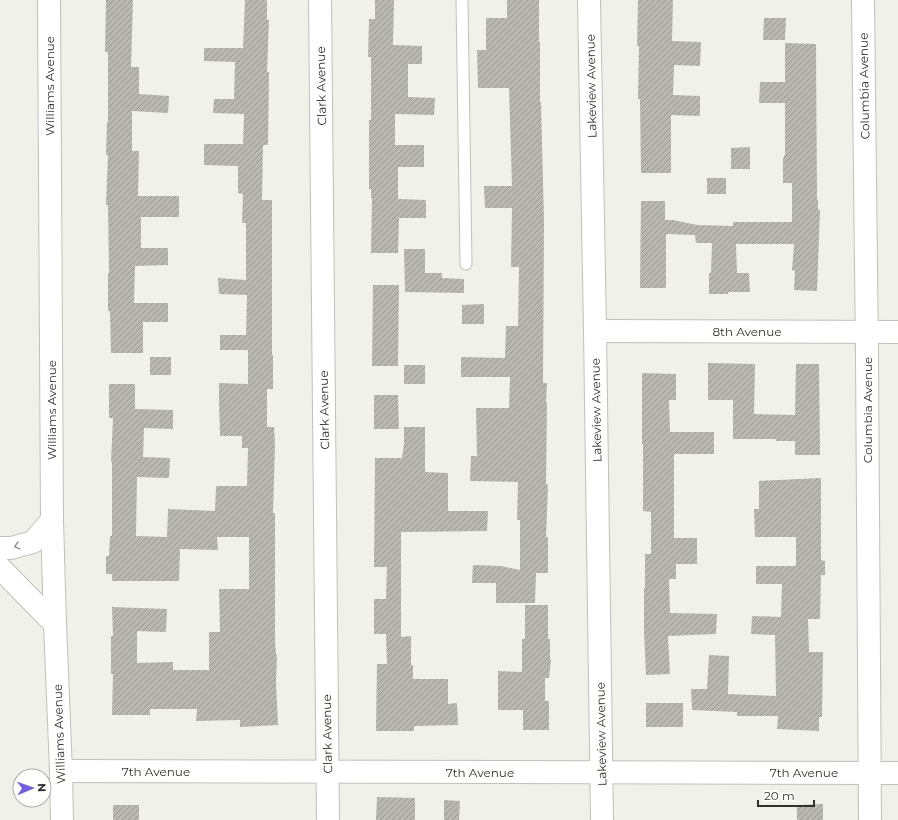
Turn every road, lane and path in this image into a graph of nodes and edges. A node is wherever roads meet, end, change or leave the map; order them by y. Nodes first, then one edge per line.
1 (49, 0) edge
2 (320, 0) edge
3 (462, 0) edge
4 (589, 0) edge
5 (863, 0) edge
6 (466, 264) dead end
7 (595, 331) junction
8 (867, 332) junction
9 (898, 332) edge
10 (52, 520) junction
11 (0, 548) edge
12 (0, 568) edge
13 (55, 624) junction
14 (61, 771) junction
15 (328, 771) junction
16 (602, 772) junction
17 (869, 772) junction
18 (898, 773) edge
19 (62, 820) edge
20 (328, 820) edge
21 (602, 820) edge
22 (870, 820) edge

1 - 10 street, Williams Avenue
2 - 15 street, Clark Avenue
3 - 6 lane
4 - 7 street, Lakeview Avenue
5 - 8 street, Columbia Avenue
7 - 8 street, 8th Avenue
7 - 16 street, Lakeview Avenue
8 - 9 street, 8th Avenue
8 - 17 street, Columbia Avenue
10 -> 11 street
10 - 13 street, Williams Avenue
12 - 13 street
13 - 14 street, Williams Avenue
14 - 15 street, 7th Avenue
14 - 19 street, Williams Avenue
15 - 16 street, 7th Avenue
15 - 20 street, Clark Avenue
16 - 17 street, 7th Avenue
16 - 21 street, Lakeview Avenue
17 - 18 street, 7th Avenue
17 - 22 street, Columbia Avenue

